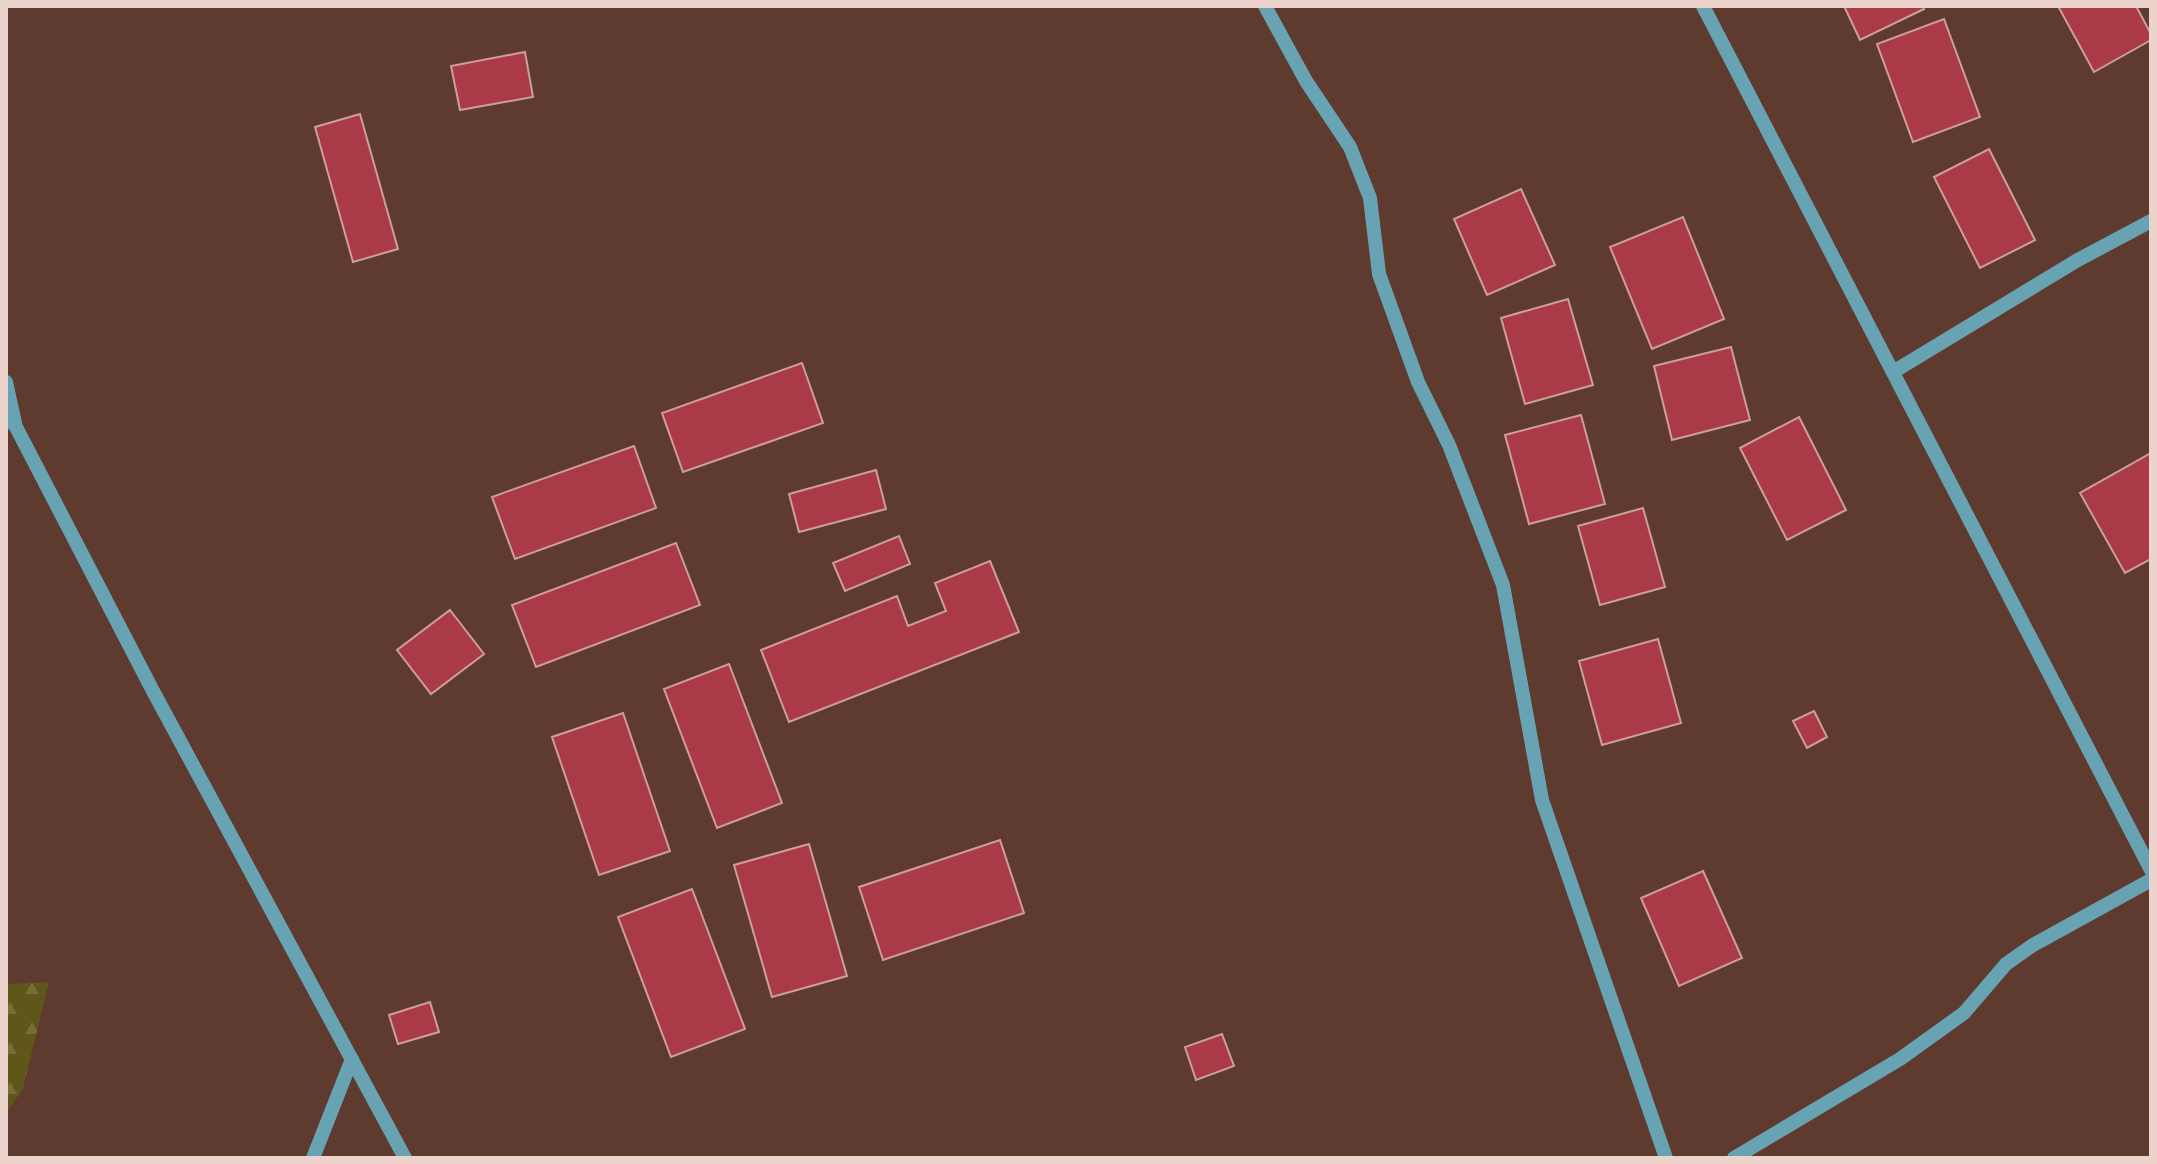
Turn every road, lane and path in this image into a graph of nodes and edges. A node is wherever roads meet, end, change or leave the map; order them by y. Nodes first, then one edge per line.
1 (1265, 6) edge
2 (1703, 6) edge
3 (2151, 221) edge
4 (1893, 372) junction
5 (6, 382) edge
6 (6, 415) edge
7 (16, 427) junction
8 (2151, 870) edge
9 (2151, 880) edge
10 (352, 1059) junction
11 (313, 1158) edge
12 (405, 1158) edge
13 (1666, 1158) edge
14 (1734, 1158) edge

1 - 13 street
2 - 4 street
3 - 4 street
4 - 8 street
5 - 7 street
6 - 7 street
7 - 10 street
9 - 14 street
10 - 11 street
10 - 12 street

